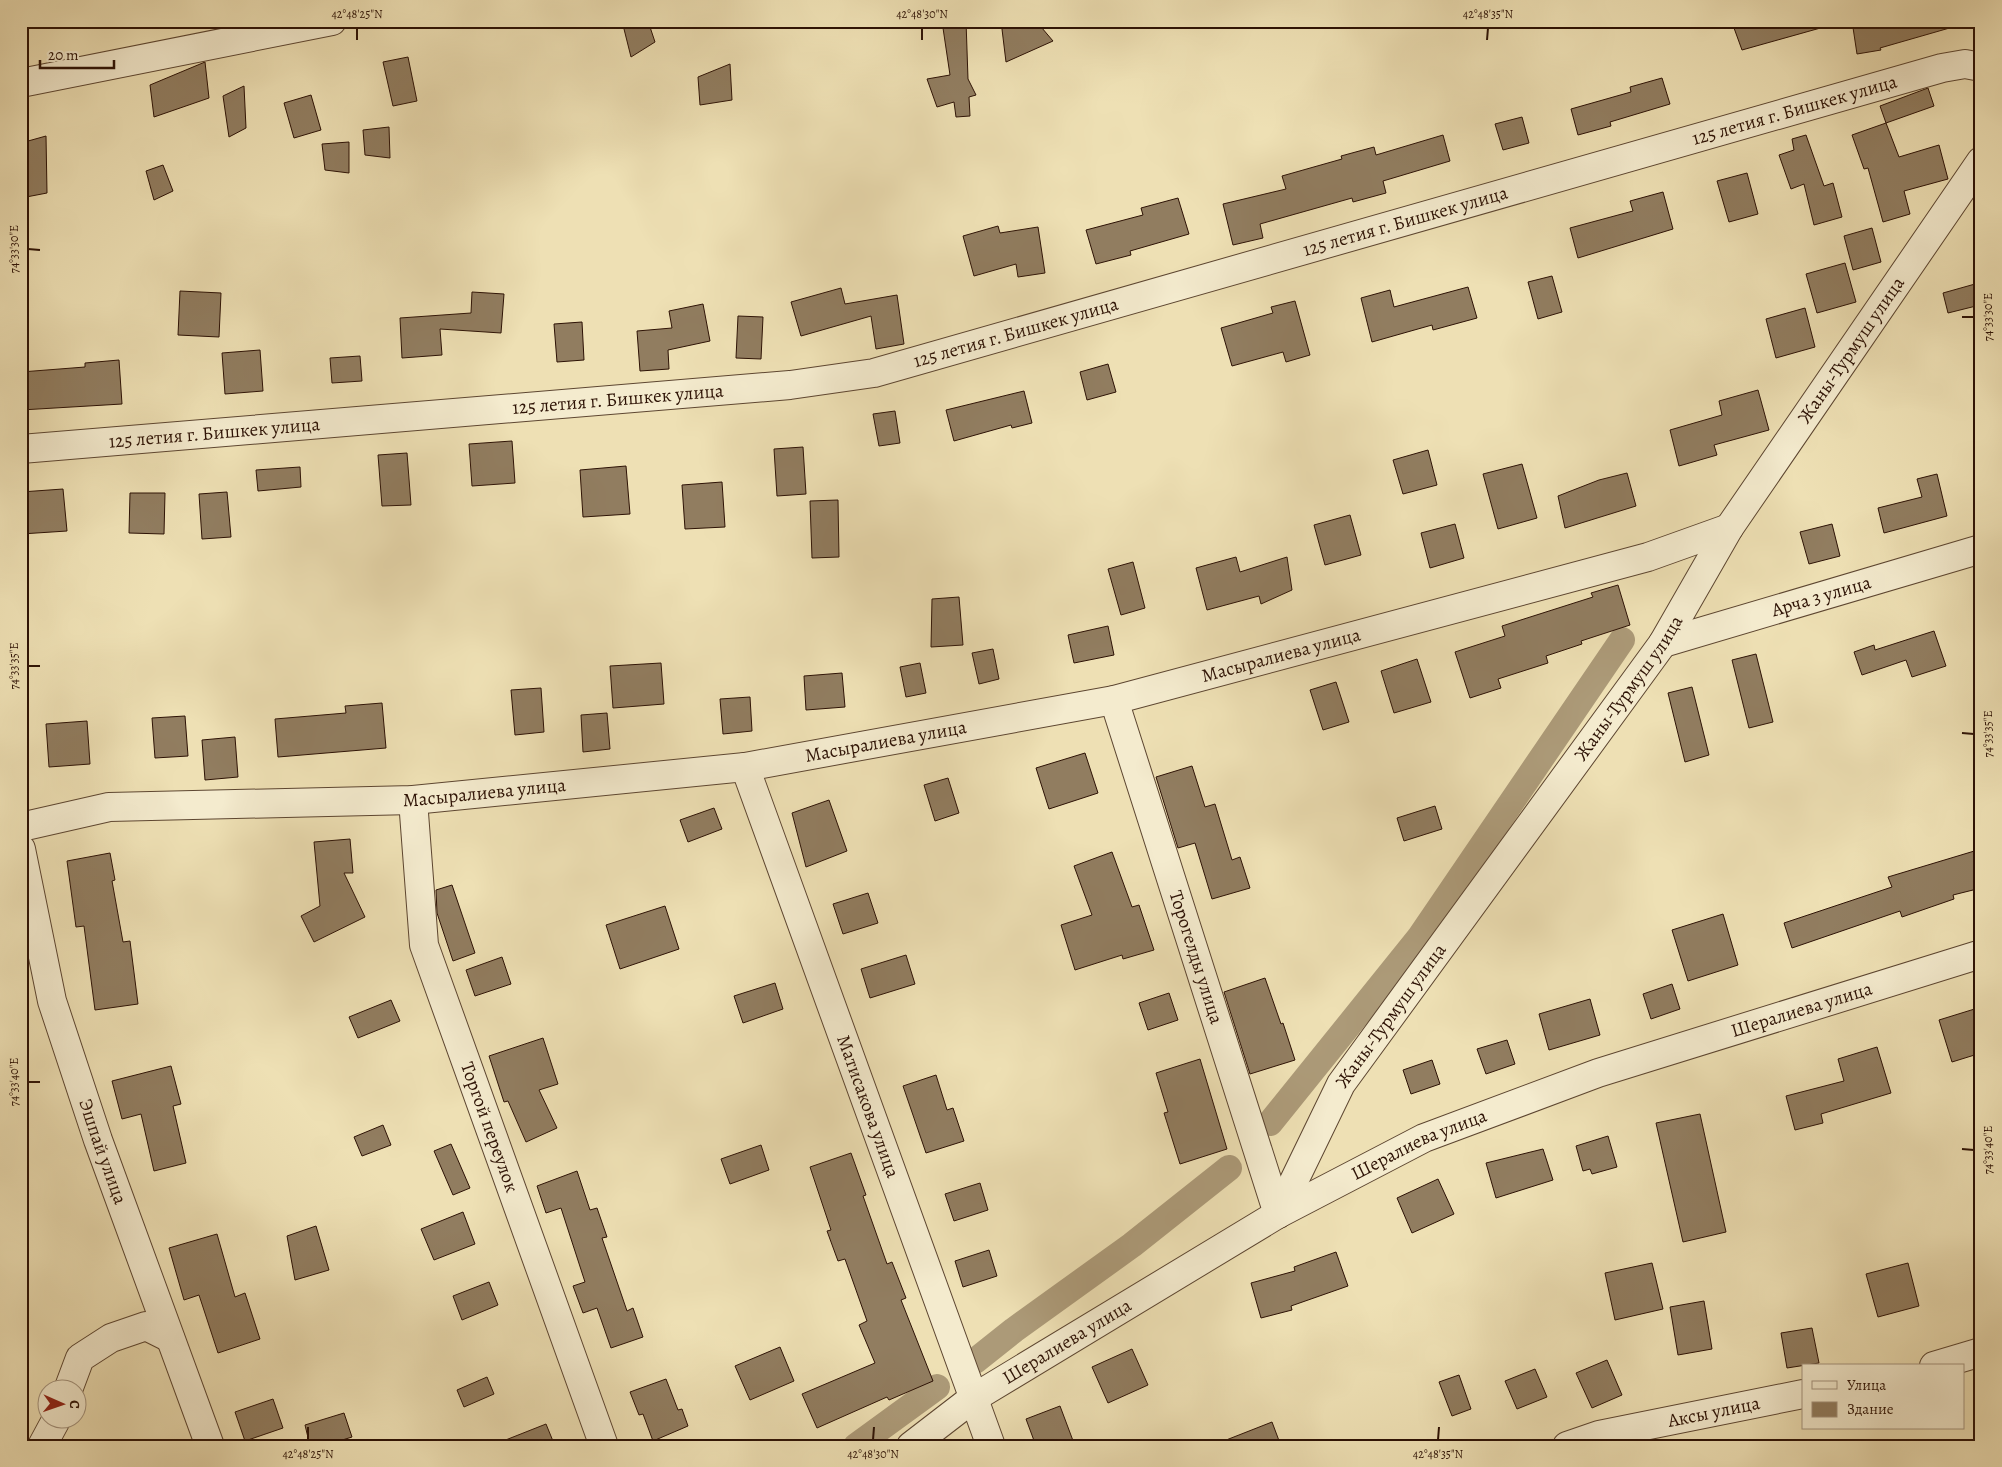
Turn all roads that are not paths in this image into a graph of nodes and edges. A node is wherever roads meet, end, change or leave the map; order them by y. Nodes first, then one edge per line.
1 (332, 21) edge
2 (1981, 67) edge
3 (21, 83) edge
4 (1981, 161) edge
5 (21, 449) edge
6 (1729, 528) junction
7 (1981, 549) edge
8 (1663, 643) junction
9 (1114, 700) junction
10 (745, 767) junction
11 (413, 800) junction
12 (21, 827) edge
13 (21, 849) edge
14 (1981, 954) edge
15 (1278, 1214) junction
16 (170, 1338) junction
17 (1981, 1352) edge
18 (1941, 1364) edge
19 (72, 1380) edge
20 (1802, 1394) edge
21 (972, 1399) junction
22 (51, 1430) edge
23 (21, 1441) edge
24 (42, 1446) edge
25 (210, 1446) edge
26 (604, 1446) edge
27 (911, 1446) edge
28 (991, 1446) edge
29 (1567, 1446) edge

1 - 3 street
2 - 5 street, 125 летия г. Бишкек улица
4 - 6 street, Жаны-Турмуш улица
6 - 8 street, Жаны-Турмуш улица
6 - 9 street, Масыралиева улица
7 - 8 street, Арча 3 улица
8 - 15 street, Жаны-Турмуш улица
9 - 10 street, Масыралиева улица
9 - 15 street, Торогелды улица
10 - 11 street, Масыралиева улица
10 - 21 street, Матисакова улица
11 - 12 street, Масыралиева улица
11 - 26 street, Торгой переулок
13 - 16 street, Эшпай улица
14 - 15 street, Шералиева улица
15 - 21 street, Шералиева улица
16 - 19 street
16 - 25 street, Эшпай улица
17 - 18 street
20 - 29 street, Аксы улица
21 - 27 street, Шералиева улица
21 - 28 street, Матисакова улица
22 - 24 street
23 - 24 street

